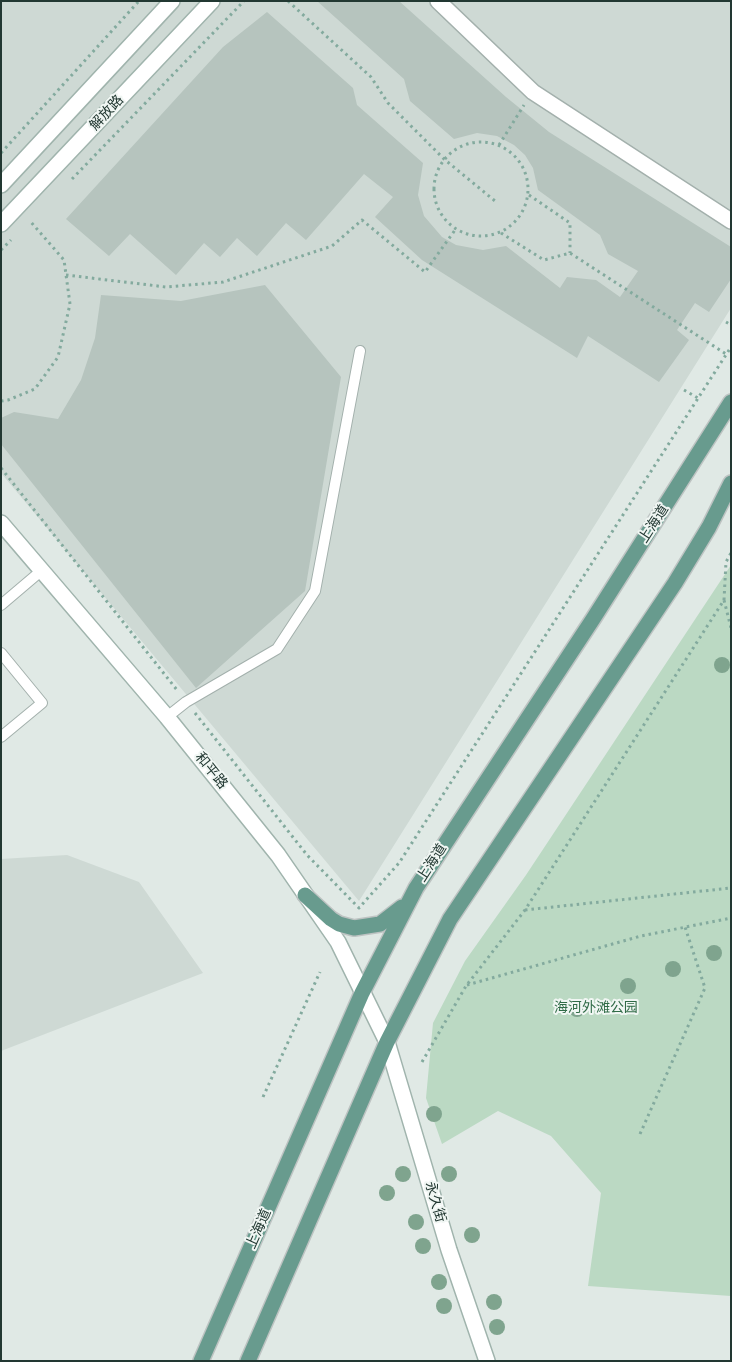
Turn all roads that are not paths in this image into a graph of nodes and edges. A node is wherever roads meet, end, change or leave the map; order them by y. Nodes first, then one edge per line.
1 (172, 1) edge
2 (212, 1) edge
3 (438, 1) edge
4 (1, 185) edge
5 (731, 221) edge
6 (1, 224) edge
7 (360, 350) dead end
8 (731, 402) edge
9 (731, 483) edge
10 (1, 523) edge
11 (41, 571) junction
12 (1, 605) edge
13 (1, 653) edge
14 (167, 717) junction
15 (1, 737) edge
16 (416, 888) junction
17 (305, 895) junction
18 (362, 993) junction
19 (387, 1042) junction
20 (201, 1361) edge
21 (248, 1361) edge
22 (486, 1361) edge

1 - 4 street, 解放路
2 - 6 street, 解放路
3 - 5 street
7 - 14 lane
8 - 16 main road, 上海道
9 - 19 main road
10 - 11 street, 和平路
11 - 12 lane
11 - 14 street, 和平路
13 - 15 lane
14 - 17 street, 和平路
16 - 17 main road
16 - 18 main road, 上海道
17 - 18 street, 和平路
18 - 19 street, 和平路
18 - 20 main road, 上海道
19 - 21 main road
19 - 22 street, 永久街

